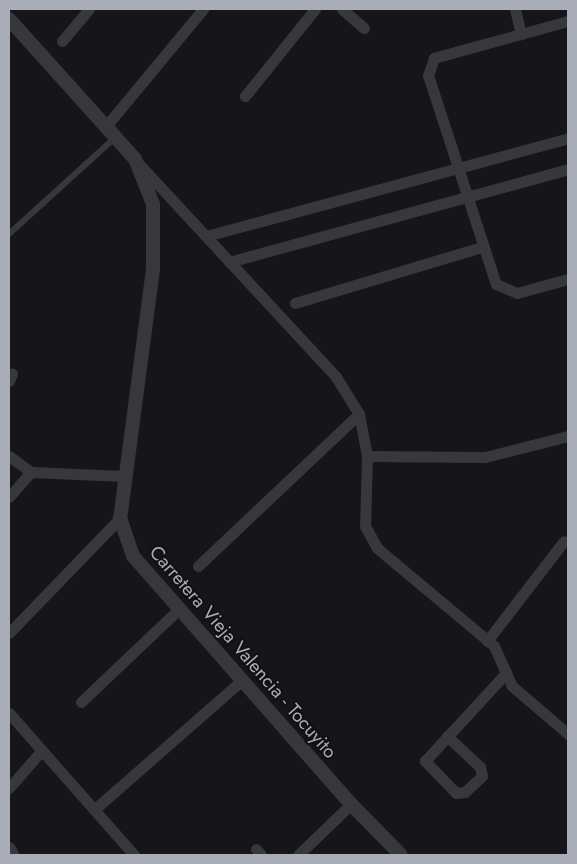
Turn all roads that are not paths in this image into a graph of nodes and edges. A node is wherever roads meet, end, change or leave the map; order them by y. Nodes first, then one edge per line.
1 (89, 9) edge
2 (202, 9) edge
3 (315, 9) edge
4 (515, 9) edge
5 (349, 11) edge
6 (568, 21) edge
7 (10, 24) edge
8 (364, 28) dead end
9 (521, 34) junction
10 (62, 41) dead end
11 (245, 96) dead end
12 (106, 125) junction
13 (116, 137) junction
14 (568, 138) edge
15 (135, 159) junction
16 (460, 168) junction
17 (568, 169) edge
18 (469, 196) junction
19 (9, 234) edge
20 (206, 236) junction
21 (482, 247) junction
22 (230, 262) junction
23 (568, 279) edge
24 (295, 303) dead end
25 (359, 414) junction
26 (568, 436) edge
27 (9, 456) edge
28 (368, 456) junction
29 (31, 472) junction
30 (123, 476) junction
31 (9, 498) edge
32 (120, 518) junction
33 (564, 541) dead end
34 (198, 566) dead end
35 (179, 609) junction
36 (9, 633) edge
37 (487, 641) junction
38 (506, 673) junction
39 (242, 680) junction
40 (81, 702) dead end
41 (9, 713) edge
42 (568, 734) edge
43 (447, 736) junction
44 (42, 750) junction
45 (9, 788) edge
46 (350, 804) junction
47 (96, 808) junction
48 (9, 847) edge
49 (14, 855) edge
50 (134, 855) edge
51 (298, 855) edge
52 (401, 855) edge

1 - 10 street
2 - 12 street
3 - 11 street
4 - 9 street
5 - 8 street
6 - 9 street
7 - 12 street, Carretera Vieja Valencia - Tocuyito
9 - 16 street
12 - 13 street, Carretera Vieja Valencia - Tocuyito
13 - 15 street, Carretera Vieja Valencia - Tocuyito
13 - 19 lane
14 - 16 street
15 - 20 street
15 - 30 street, Carretera Vieja Valencia - Tocuyito
16 - 18 street
16 - 20 street
17 - 18 street
18 - 21 street
18 - 22 street
20 - 22 street
21 - 23 street
21 - 24 street
22 - 25 street
25 - 28 street
25 - 34 street
26 - 28 street
27 - 29 street
28 - 37 street
29 - 30 street
29 - 31 street
30 - 32 street, Carretera Vieja Valencia - Tocuyito
32 - 35 street, Carretera Vieja Valencia - Tocuyito
32 - 36 street
33 - 37 street
35 - 39 street, Carretera Vieja Valencia - Tocuyito
35 - 40 street
37 - 38 street
38 - 42 street
38 - 43 street
39 - 46 street, Carretera Vieja Valencia - Tocuyito
39 - 47 street
41 - 44 street
43 - 43 street
44 - 45 street
44 - 47 street
46 - 51 street
46 - 52 street, Carretera Vieja Valencia - Tocuyito
47 - 50 street
48 - 49 street

